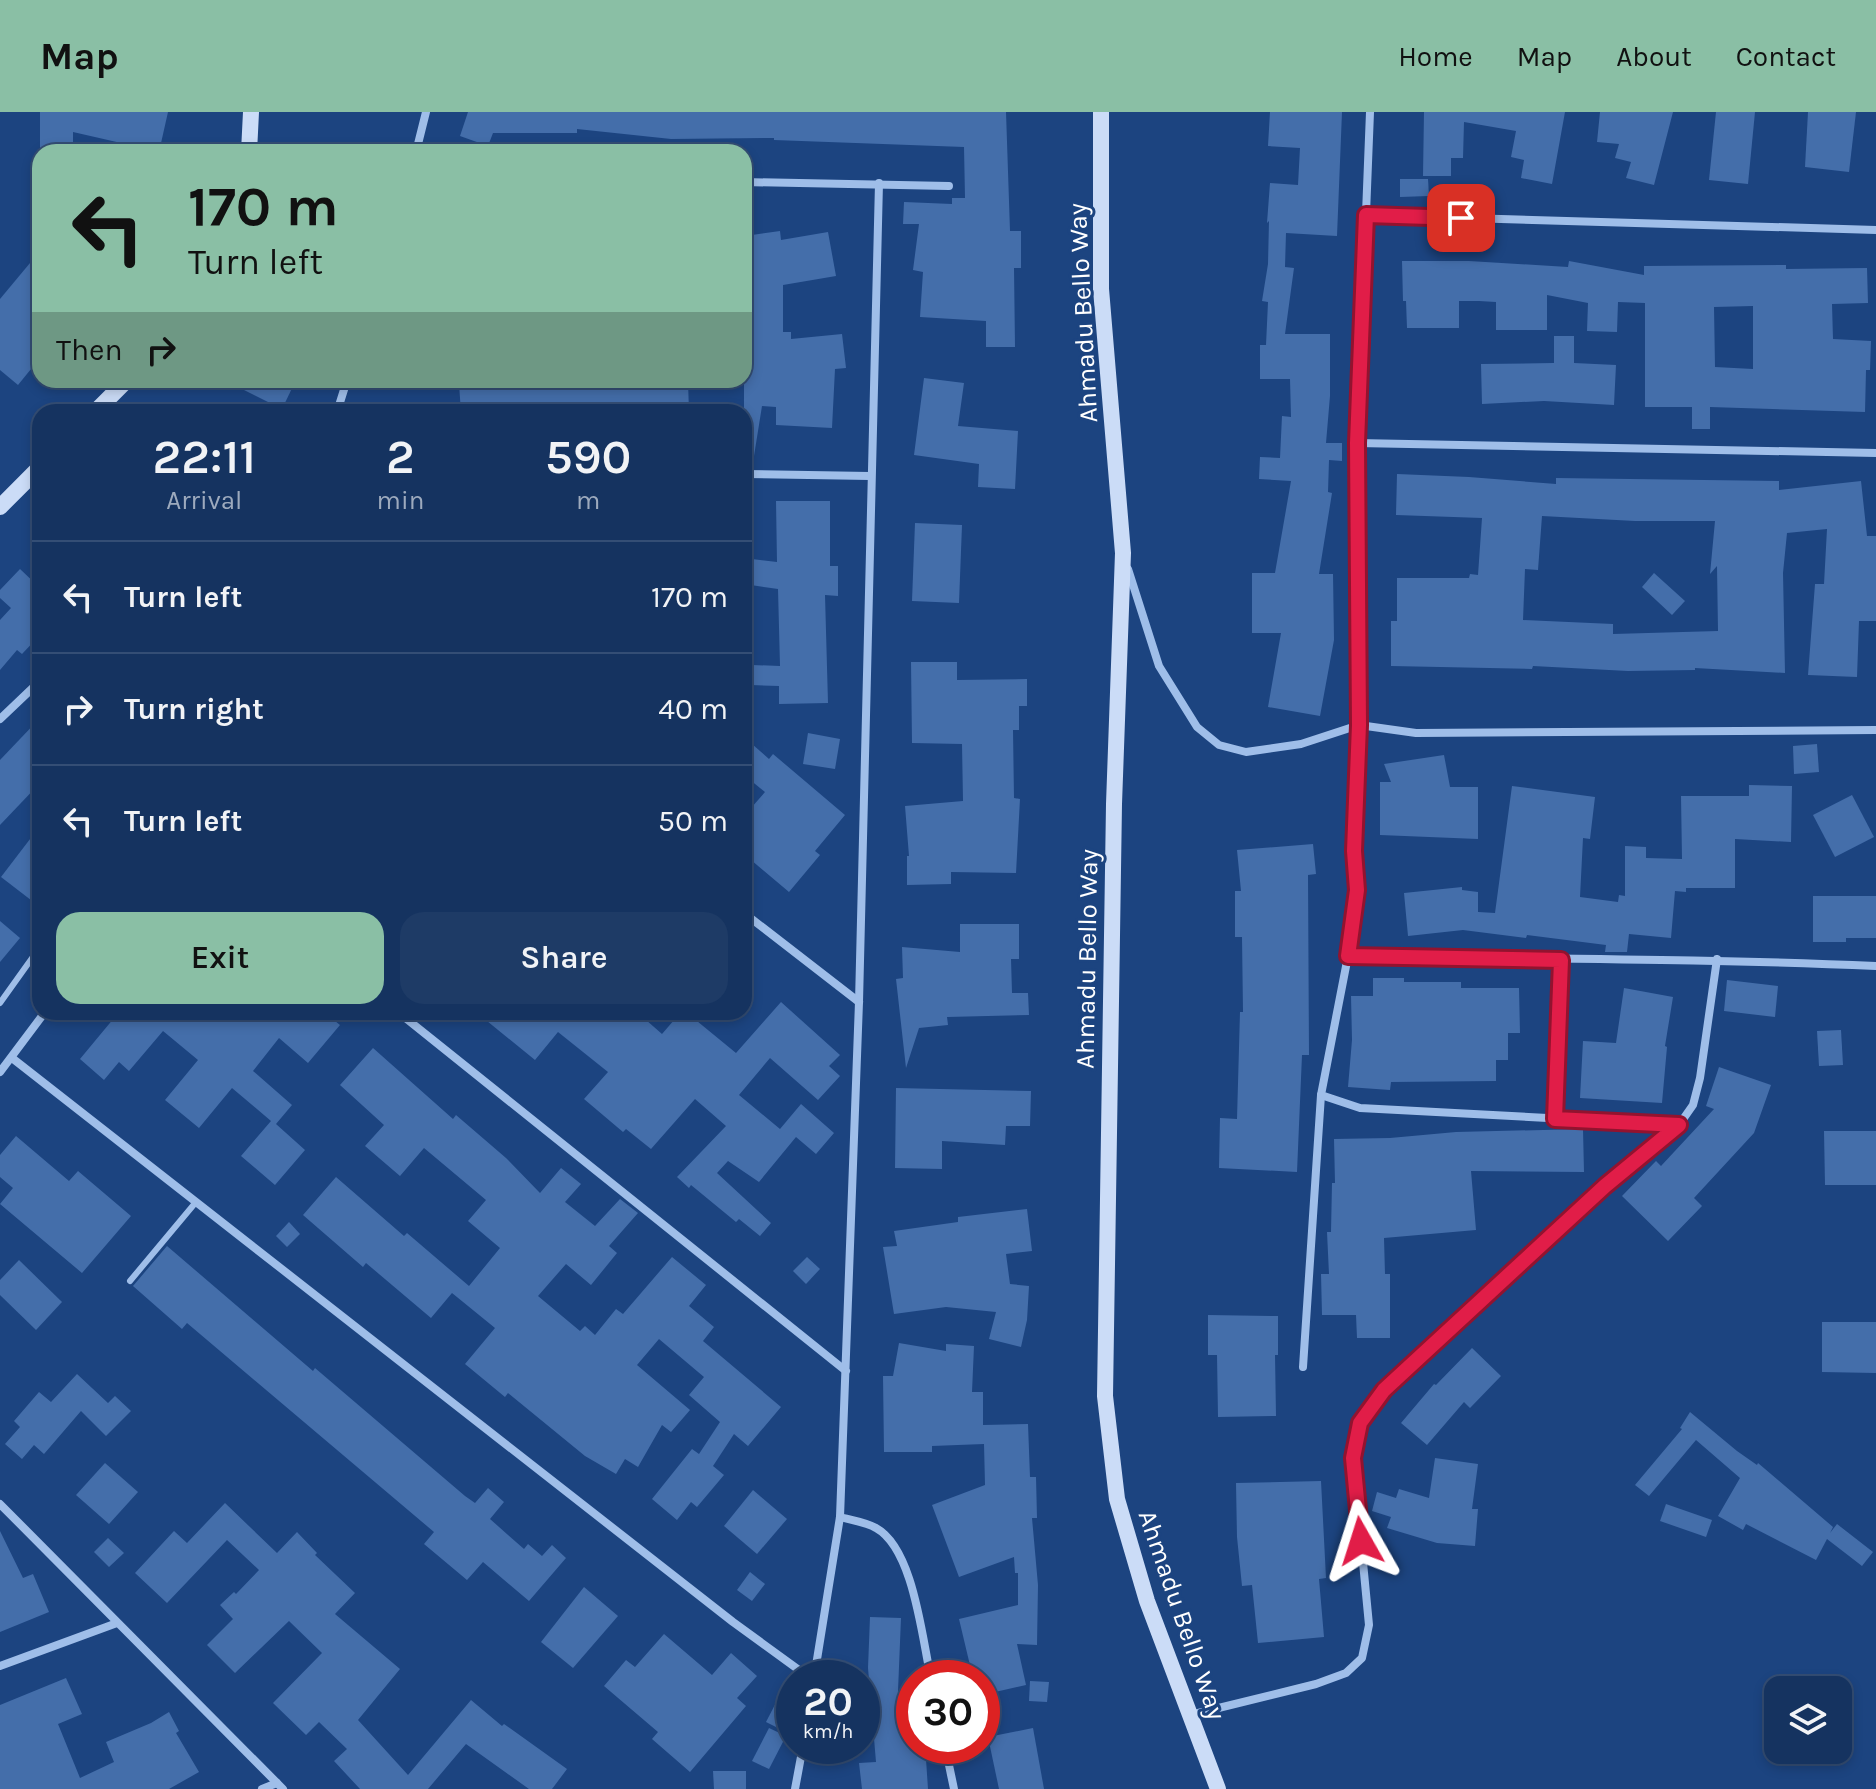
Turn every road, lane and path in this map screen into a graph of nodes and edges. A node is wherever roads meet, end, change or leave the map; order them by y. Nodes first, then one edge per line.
1 (251, 112) edge
2 (426, 112) edge
3 (1101, 112) edge
4 (1370, 112) edge
5 (249, 144) edge
6 (418, 144) edge
7 (752, 182) edge
8 (879, 183) junction
9 (949, 186) dead end
10 (1366, 215) junction
11 (1876, 230) edge
12 (119, 388) edge
13 (103, 404) edge
14 (1357, 443) junction
15 (1876, 453) edge
16 (752, 474) edge
17 (32, 475) edge
18 (870, 476) junction
19 (0, 507) edge
20 (1123, 553) junction
21 (32, 689) edge
22 (0, 719) edge
23 (1359, 725) junction
24 (1876, 730) edge
25 (752, 919) edge
26 (1348, 956) junction
27 (32, 958) edge
28 (1717, 959) junction
29 (1561, 960) junction
30 (1876, 966) edge
31 (859, 1002) junction
32 (0, 1003) edge
33 (39, 1020) edge
34 (408, 1020) edge
35 (12, 1058) junction
36 (0, 1072) edge
37 (1321, 1095) junction
38 (1555, 1119) junction
39 (1679, 1125) junction
40 (196, 1202) junction
41 (130, 1281) dead end
42 (1303, 1367) dead end
43 (846, 1371) junction
44 (0, 1504) edge
45 (840, 1517) junction
46 (117, 1623) junction
47 (787, 1660) edge
48 (815, 1660) edge
49 (927, 1660) edge
50 (0, 1666) edge
51 (1190, 1715) junction
52 (800, 1764) edge
53 (949, 1764) edge
54 (280, 1786) edge
55 (262, 1789) edge
56 (795, 1789) edge
57 (954, 1789) edge
58 (1218, 1789) edge

1 - 5 street
2 - 6 street
3 - 20 street, Ahmadu Bello Way
4 - 10 street
7 - 8 street
8 - 9 street
8 - 18 street
10 - 11 street
10 - 14 street
12 - 13 street
14 - 15 street
14 - 23 street
16 - 18 street
17 - 19 street
18 - 31 street
20 - 23 street
20 - 51 street, Ahmadu Bello Way
21 - 22 street
23 - 24 street
23 - 26 street
25 - 31 street
26 - 29 street
26 - 37 street
27 - 32 lane
28 - 29 street
28 - 30 street
28 - 39 street
29 - 38 street
31 - 43 street
33 - 35 street
34 - 43 street
35 - 36 street
35 - 40 street
37 - 38 street
37 - 42 street
38 - 39 street
39 - 51 street
40 - 41 lane
40 - 47 street
43 - 45 street
44 - 46 street
45 - 48 street
45 - 49 street
46 - 50 street
46 - 54 street
51 - 58 street, Ahmadu Bello Way
52 - 56 street
53 - 57 street
54 - 55 street

